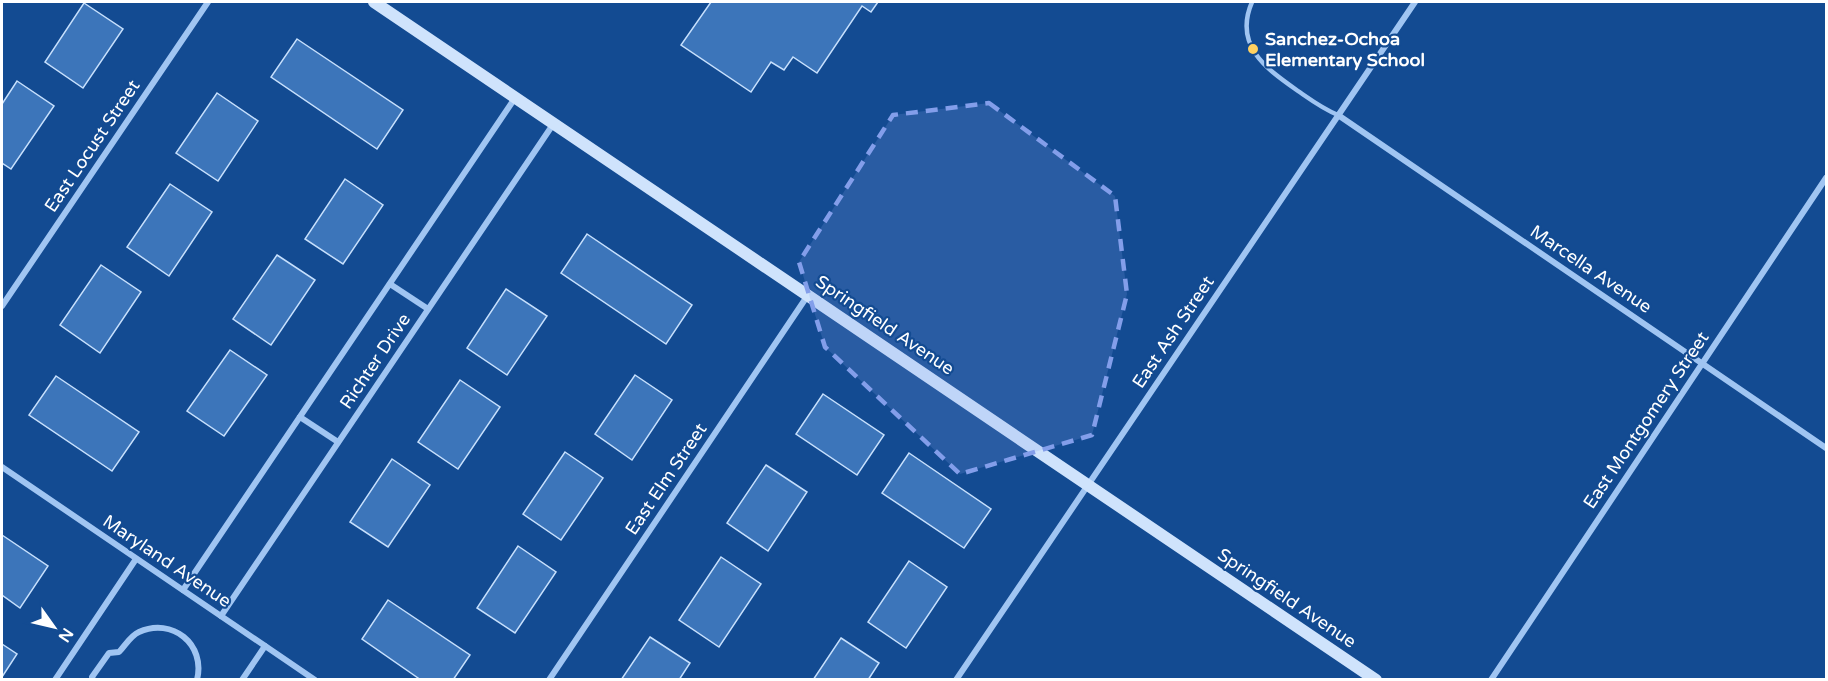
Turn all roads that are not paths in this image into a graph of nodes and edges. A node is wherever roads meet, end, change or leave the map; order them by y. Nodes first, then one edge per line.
1 (208, 2) edge
2 (374, 2) edge
3 (1252, 2) edge
4 (1415, 2) edge
5 (516, 97) junction
6 (1338, 115) junction
7 (554, 123) junction
8 (1827, 178) edge
9 (390, 284) junction
10 (808, 295) junction
11 (2, 306) edge
12 (428, 309) junction
13 (1702, 363) junction
14 (300, 417) junction
15 (338, 442) junction
16 (1827, 448) edge
17 (2, 467) edge
18 (1088, 484) junction
19 (136, 559) junction
20 (183, 590) junction
21 (221, 616) junction
22 (265, 646) junction
23 (55, 680) edge
24 (93, 680) edge
25 (197, 680) edge
26 (243, 680) edge
27 (315, 680) edge
28 (549, 680) edge
29 (956, 680) edge
30 (1376, 680) edge
31 (1491, 680) edge

1 - 11 street, East Locust Street
2 - 5 main road, Springfield Avenue
3 - 6 lane
4 - 6 street, East Ash Street
5 - 7 main road, Springfield Avenue
5 - 9 street, Richter Drive
6 - 13 street, Marcella Avenue
6 - 18 street, East Ash Street
7 - 10 main road, Springfield Avenue
7 - 12 street, Richter Drive
8 - 13 street, East Montgomery Street
9 - 12 street
9 - 14 street, Richter Drive
10 - 18 main road, Springfield Avenue
10 - 28 street, East Elm Street
12 - 15 street, Richter Drive
13 - 16 street, Marcella Avenue
13 - 31 street, East Montgomery Street
14 - 15 street
14 - 20 street, Richter Drive
15 - 21 street, Richter Drive
17 - 19 street, Maryland Avenue
18 - 29 street, East Ash Street
18 - 30 main road, Springfield Avenue
19 - 20 street, Maryland Avenue
19 - 23 street
20 - 21 street, Maryland Avenue
21 - 22 street, Maryland Avenue
22 - 26 street
22 - 27 street, Maryland Avenue
24 - 25 street

